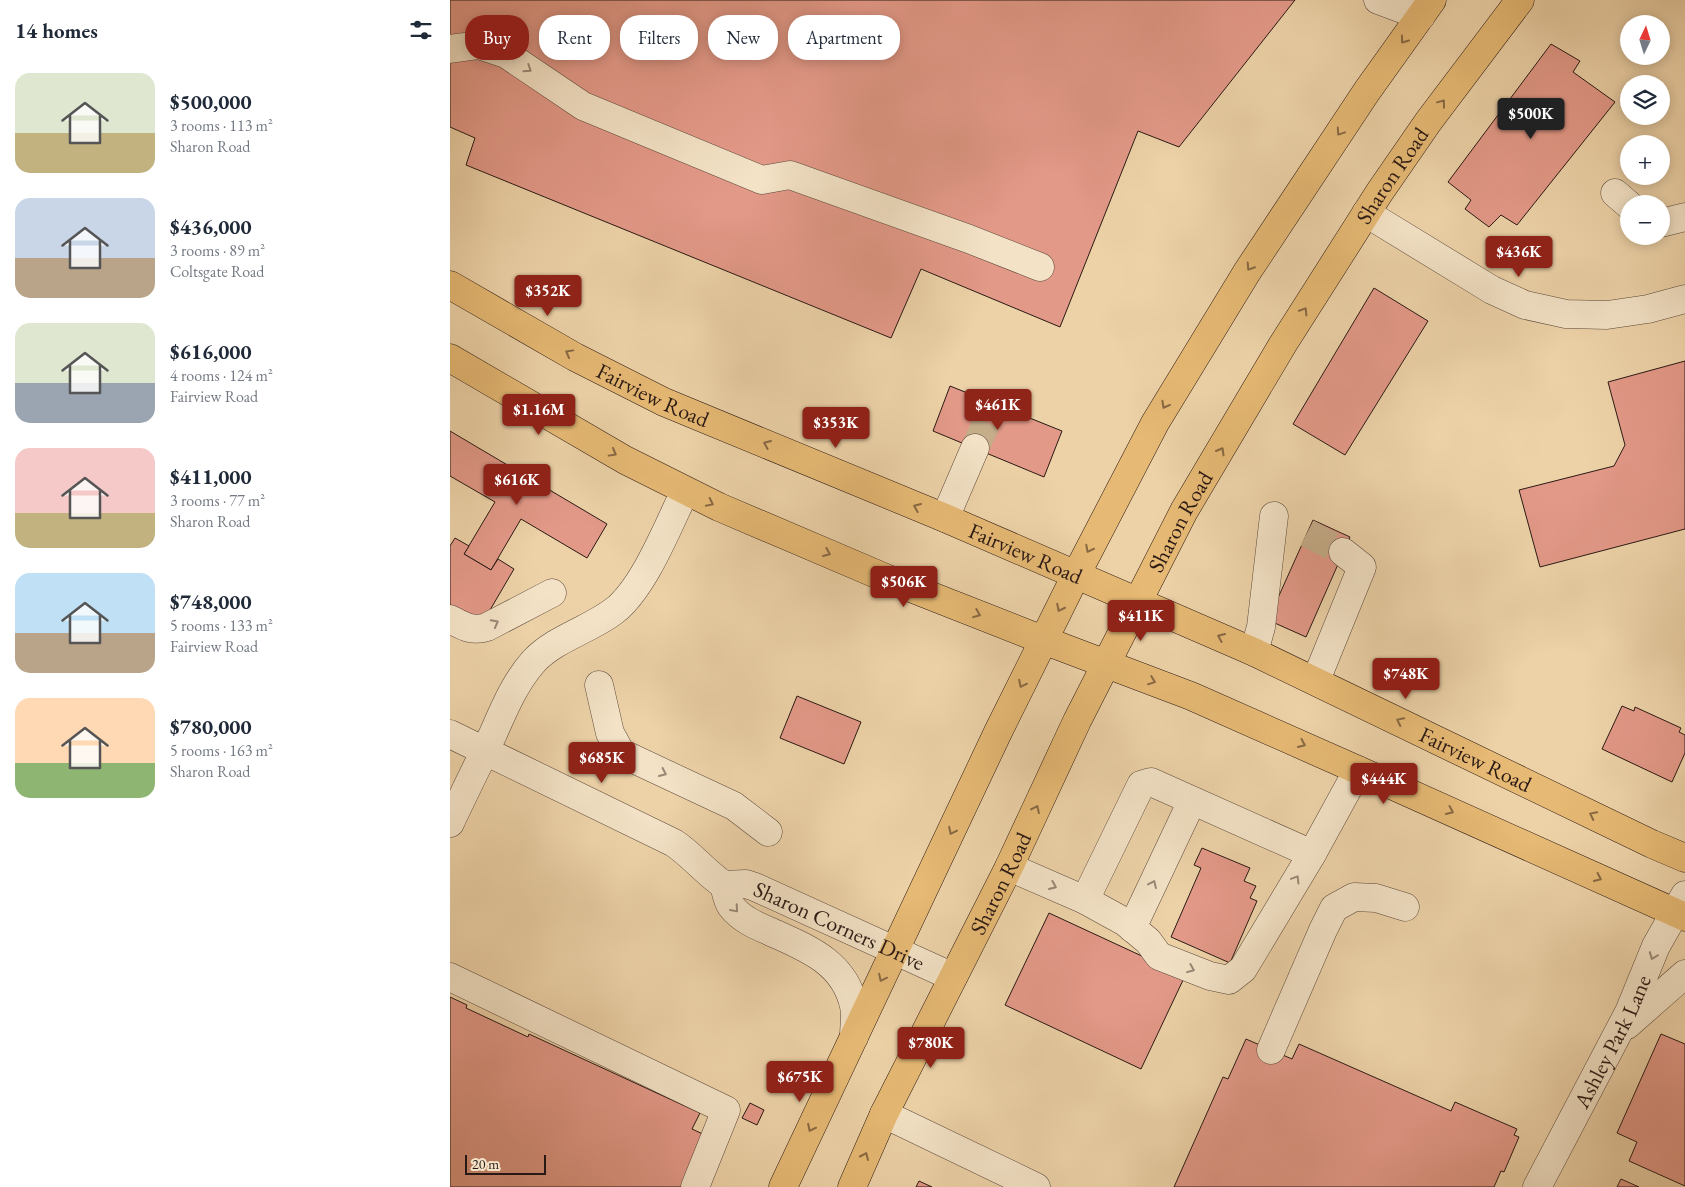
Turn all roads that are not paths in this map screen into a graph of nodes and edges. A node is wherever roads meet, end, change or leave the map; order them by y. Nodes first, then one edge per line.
1 (1378, 0) edge
2 (1520, 0) edge
3 (1426, 8) edge
4 (450, 49) edge
5 (1366, 213) junction
6 (1685, 217) edge
7 (1670, 221) edge
8 (1040, 267) dead end
9 (450, 285) edge
10 (1685, 299) edge
11 (450, 358) edge
12 (975, 448) tunnel mouth
13 (685, 491) junction
14 (1274, 516) dead end
15 (944, 518) junction
16 (1343, 552) tunnel mouth
17 (1076, 575) junction
18 (552, 593) dead end
19 (1138, 601) junction
20 (450, 619) edge
21 (1043, 640) junction
22 (1254, 652) junction
23 (1106, 664) junction
24 (1316, 680) junction
25 (600, 685) dead end
26 (450, 734) edge
27 (484, 751) junction
28 (1358, 770) junction
29 (1192, 801) junction
30 (450, 823) edge
31 (768, 832) dead end
32 (1312, 854) junction
33 (1685, 858) edge
34 (1008, 867) junction
35 (724, 885) junction
36 (1085, 900) junction
37 (1405, 907) dead end
38 (1682, 909) edge
39 (1132, 928) junction
40 (896, 951) junction
41 (1685, 974) edge
42 (450, 977) edge
43 (954, 977) junction
44 (1618, 1032) junction
45 (854, 1037) junction
46 (1271, 1050) dead end
47 (884, 1114) junction
48 (695, 1187) edge
49 (783, 1187) edge
50 (852, 1187) edge
51 (1036, 1187) edge
52 (1537, 1187) edge

1 - 3 street
5 -> 2 main road, Sharon Road
3 -> 17 main road
4 -> 8 street
5 - 10 street
19 -> 5 main road, Sharon Road
6 - 7 street
15 -> 9 main road, Fairview Road
11 -> 13 main road
12 - 15 street
13 -> 21 main road
13 - 27 street
14 - 22 street
15 - 17 main road, Fairview Road
16 - 24 street
17 - 19 main road, Fairview Road
17 -> 21 main road
20 -> 18 street
22 -> 19 main road, Fairview Road
19 - 23 main road, Sharon Road
21 - 23 main road
21 -> 40 main road
22 - 24 main road, Fairview Road
23 -> 28 main road
34 -> 23 main road, Sharon Road
33 -> 24 main road, Fairview Road
25 -> 31 street
26 - 27 street, Sharon Corners Drive
27 - 30 street
27 - 35 street, Sharon Corners Drive
28 - 32 street
28 -> 38 main road
29 - 32 street
29 - 36 street
39 -> 29 street
39 -> 32 street
34 -> 36 street
34 - 43 main road, Sharon Road
35 - 40 street, Sharon Corners Drive
35 -> 45 street, Sharon Corners Drive
36 - 39 street
37 - 46 street
38 -> 44 street, Ashley Park Lane
40 - 43 street, Sharon Corners Drive
40 -> 45 main road
41 - 44 street
42 - 48 street
43 - 47 main road, Sharon Road
44 - 52 street, Ashley Park Lane
45 -> 49 main road
50 -> 47 main road, Sharon Road
47 - 51 street

